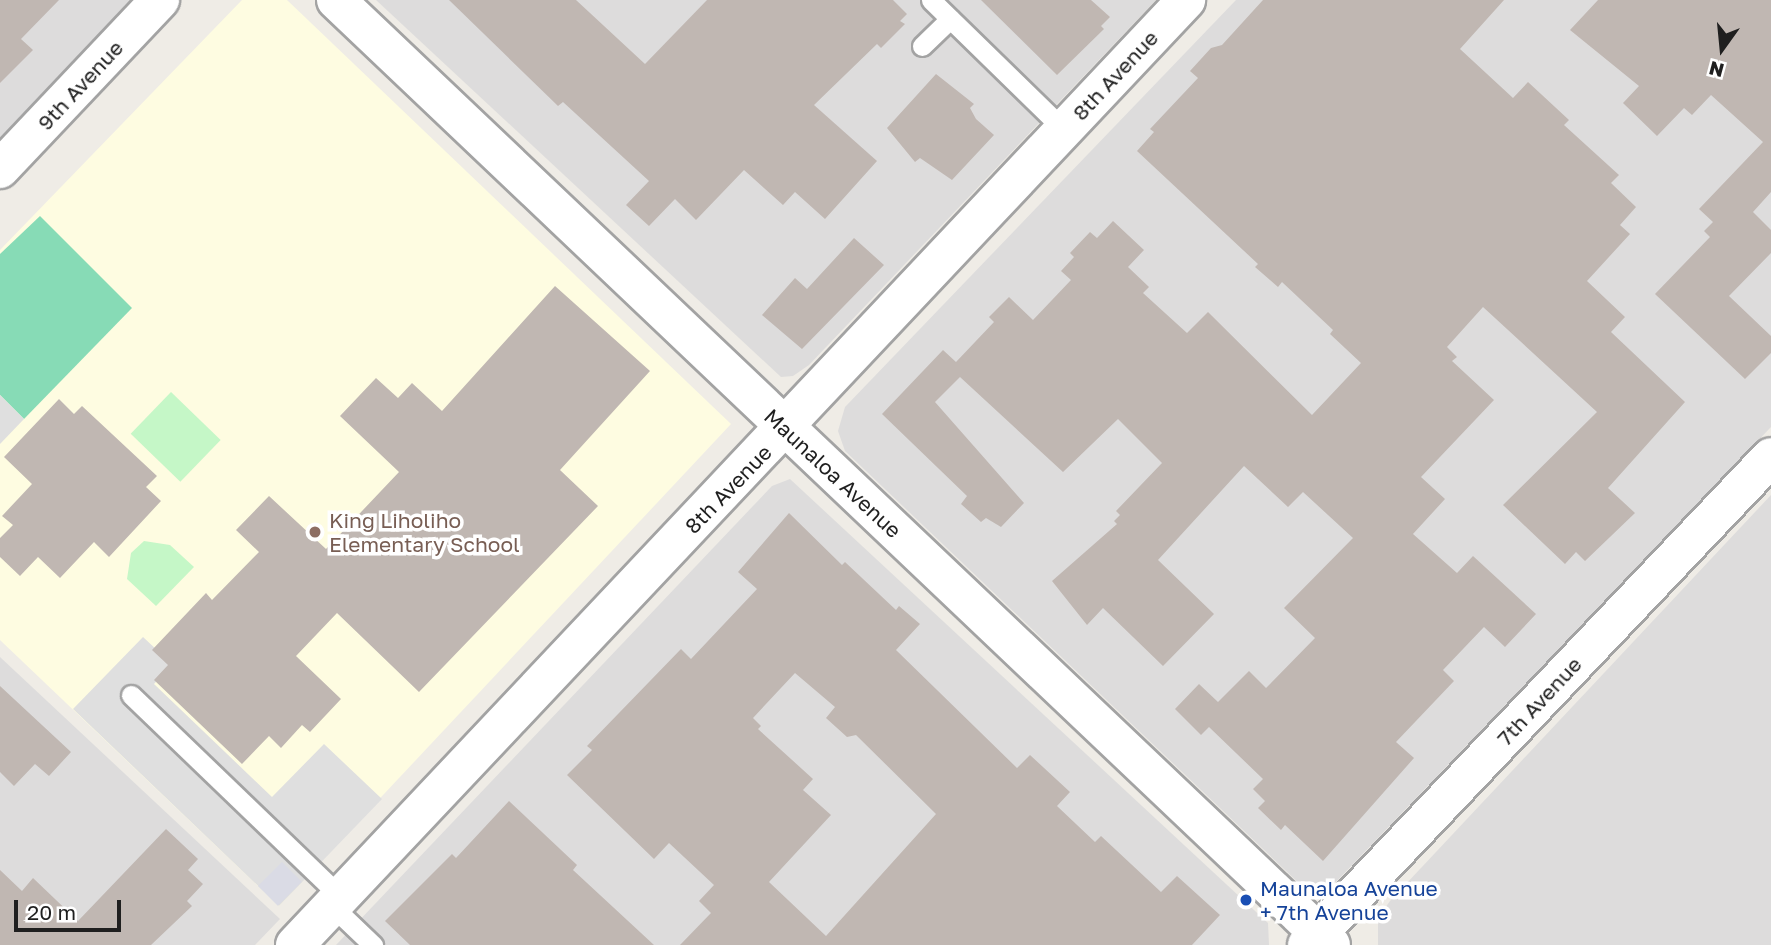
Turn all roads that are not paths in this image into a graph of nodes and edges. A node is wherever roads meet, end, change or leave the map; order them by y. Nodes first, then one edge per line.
1 (160, 0) edge
2 (336, 0) edge
3 (931, 0) edge
4 (1186, 0) edge
5 (950, 19) junction
6 (922, 46) dead end
7 (1064, 130) junction
8 (0, 169) edge
9 (785, 428) junction
10 (1771, 457) edge
11 (131, 695) dead end
12 (337, 902) junction
13 (1319, 941) edge
14 (295, 945) edge
15 (373, 945) edge

1 - 8 street, 9th Avenue
2 - 9 street, Maunaloa Avenue
3 - 5 lane
4 - 7 street, 8th Avenue
5 - 6 lane
5 - 7 lane
7 - 9 street, 8th Avenue
9 - 12 street, 8th Avenue
9 - 13 street, Maunaloa Avenue
10 - 13 street, 7th Avenue
11 - 12 lane
12 - 14 street, 8th Avenue
12 - 15 lane

